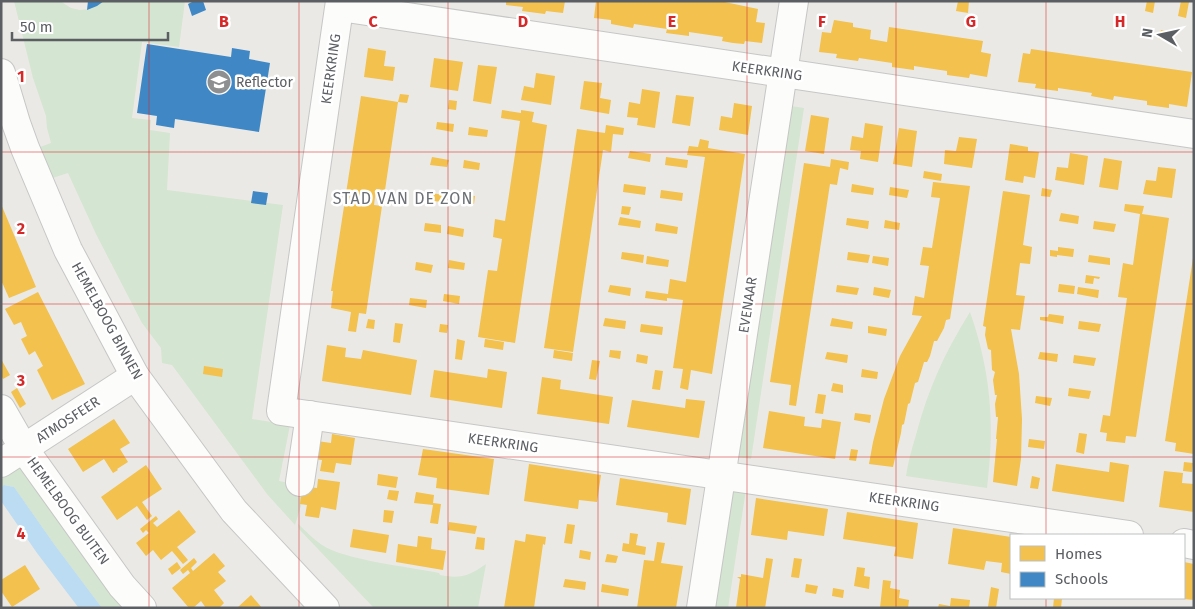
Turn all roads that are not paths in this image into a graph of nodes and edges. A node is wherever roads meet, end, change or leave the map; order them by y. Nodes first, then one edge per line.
1 (794, 1) edge
2 (340, 4) edge
3 (1, 73) edge
4 (783, 73) junction
5 (1194, 134) edge
6 (135, 376) junction
7 (1, 409) edge
8 (310, 415) junction
9 (12, 456) edge
10 (722, 476) junction
11 (300, 482) dead end
12 (1121, 534) edge
13 (142, 608) edge
14 (324, 608) edge
15 (701, 608) edge

1 - 4 street, EVENAAR
2 - 4 street, KEERKRING
2 - 8 street, KEERKRING
3 - 6 street, HEMELBOOG BINNEN
4 - 5 street, KEERKRING
4 - 10 street, EVENAAR
6 - 9 street, ATMOSFEER
6 - 14 street, HEMELBOOG BINNEN
7 - 9 street, HEMELBOOG BUITEN
8 - 10 street, KEERKRING
8 - 11 street
9 - 13 street, HEMELBOOG BUITEN
10 - 12 street, KEERKRING
10 - 15 street, EVENAAR

